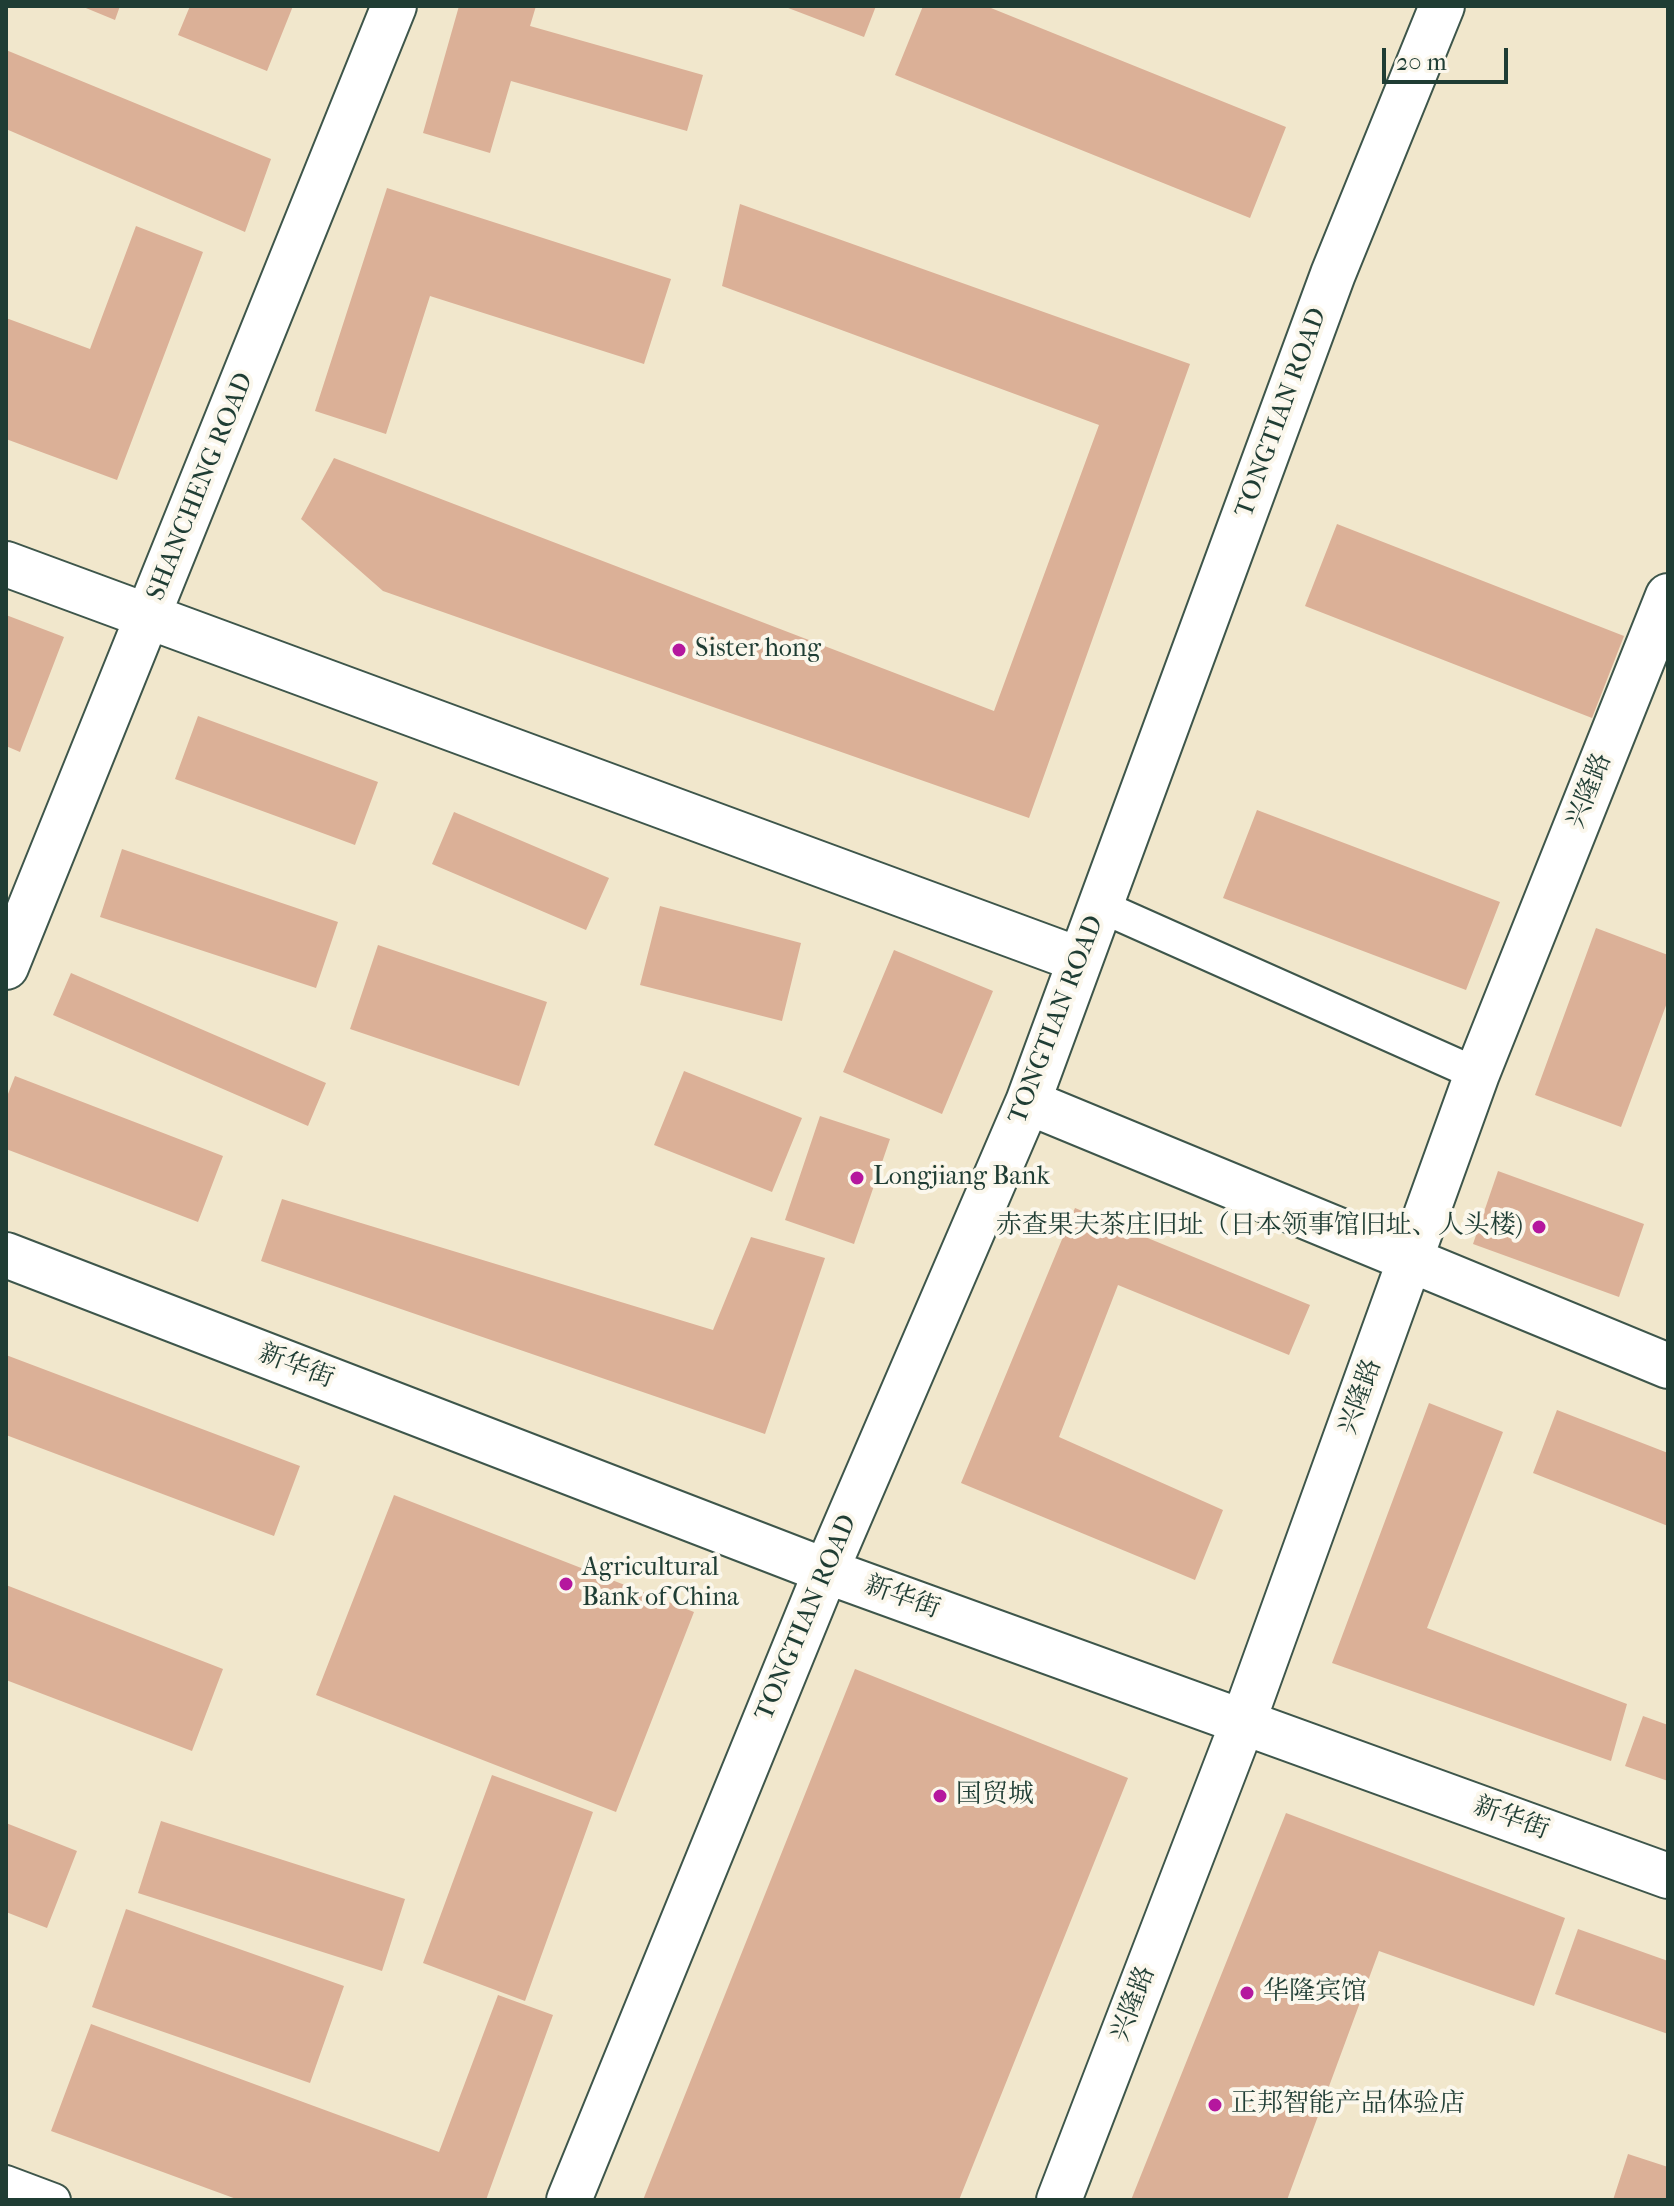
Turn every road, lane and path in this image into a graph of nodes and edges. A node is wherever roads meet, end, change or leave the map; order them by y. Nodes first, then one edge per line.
1 (394, 6) edge
2 (1442, 6) edge
3 (6, 564) edge
4 (1668, 596) edge
5 (149, 616) junction
6 (1100, 906) junction
7 (1080, 960) junction
8 (6, 967) edge
9 (1477, 1074) junction
10 (1028, 1102) junction
11 (6, 1255) edge
12 (1411, 1260) junction
13 (1668, 1366) edge
14 (826, 1571) junction
15 (1243, 1722) junction
16 (1668, 1876) edge
17 (6, 2182) edge
18 (54, 2200) edge
19 (569, 2200) edge
20 (1059, 2200) edge

1 - 5 street, SHANCHENG ROAD
2 - 6 street, TONGTIAN ROAD
3 - 5 street
4 - 9 street, 兴隆路
5 - 7 street
5 - 8 street, SHANCHENG ROAD
6 - 7 street, TONGTIAN ROAD
6 - 9 street
7 - 10 street, TONGTIAN ROAD
9 - 12 street, 兴隆路
10 - 12 street
10 - 14 street, TONGTIAN ROAD
11 - 14 street, 新华街
12 - 13 street
12 - 15 street, 兴隆路
14 - 15 street, 新华街
14 - 19 street, TONGTIAN ROAD
15 - 16 street, 新华街
15 - 20 street, 兴隆路
17 - 18 street

